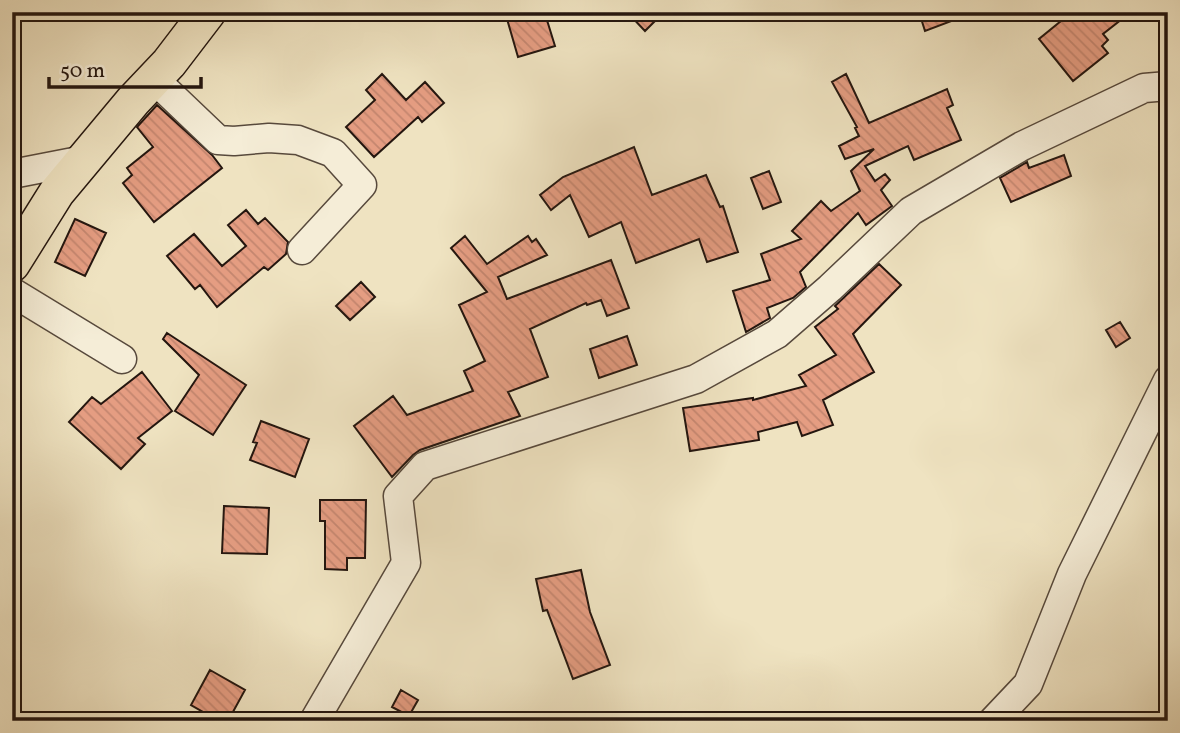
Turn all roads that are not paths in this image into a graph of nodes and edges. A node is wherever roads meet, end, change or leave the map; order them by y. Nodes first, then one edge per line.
1 (208, 12) edge
2 (154, 79) junction
3 (1168, 86) edge
4 (84, 160) junction
5 (12, 174) edge
6 (302, 250) dead end
7 (12, 264) edge
8 (12, 292) edge
9 (122, 359) dead end
10 (1168, 380) edge
11 (314, 721) edge
12 (993, 721) edge

1 - 2 main road
2 - 4 main road
2 - 6 street
3 - 11 street
4 - 5 street
4 - 7 main road
8 - 9 street
10 - 12 street

